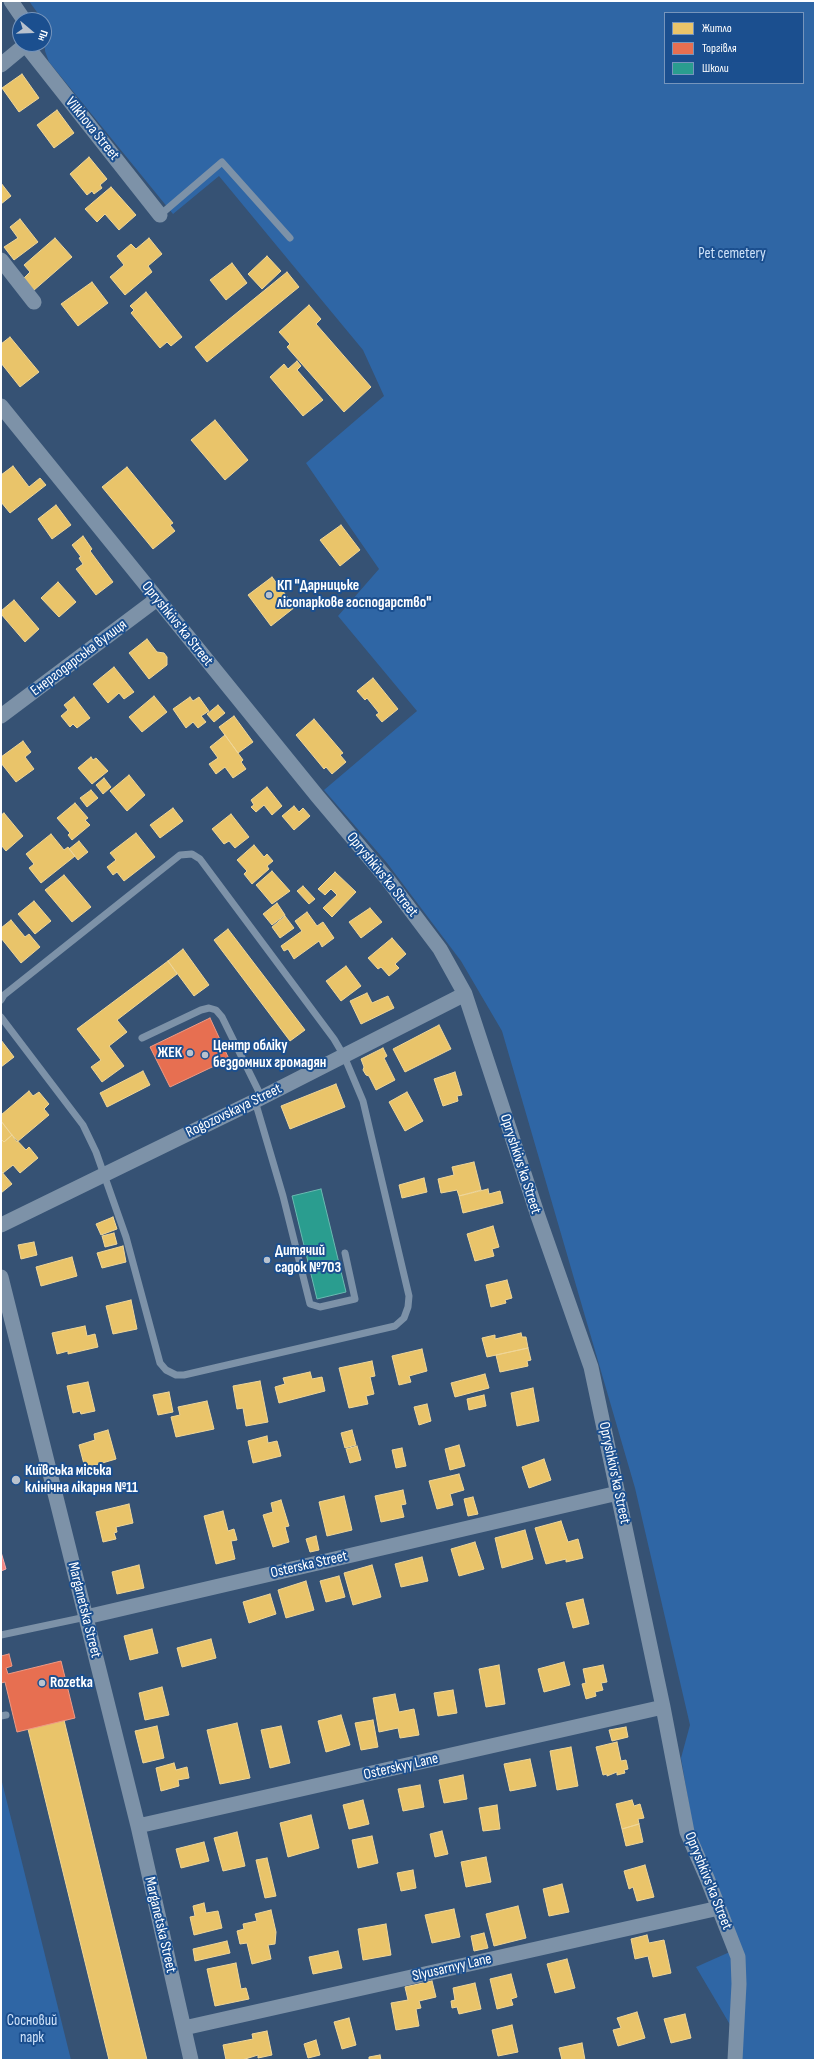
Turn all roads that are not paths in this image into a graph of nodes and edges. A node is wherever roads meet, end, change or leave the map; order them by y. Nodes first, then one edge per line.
1 (11, 1) edge
2 (19, 12) edge
3 (16, 52) edge
4 (31, 52) edge
5 (1, 64) edge
6 (160, 215) joint
7 (290, 238) dead end
8 (1, 260) edge
9 (34, 302) dead end
10 (1, 406) edge
11 (157, 599) junction
12 (1, 716) edge
13 (465, 994) junction
14 (1, 1000) edge
15 (1, 1017) edge
16 (142, 1038) dead end
17 (344, 1056) junction
18 (258, 1100) junction
19 (104, 1173) junction
20 (1, 1225) edge
21 (345, 1253) dead end
22 (1, 1277) edge
23 (618, 1493) junction
24 (86, 1617) junction
25 (1, 1635) edge
26 (663, 1707) junction
27 (138, 1826) junction
28 (719, 1908) junction
29 (184, 2028) junction
30 (192, 2060) edge
31 (735, 2060) edge

1 - 2 street
3 - 5 street
4 - 6 street, Vilkhova Street
6 - 7 lane
8 - 9 street
10 - 11 street, Opryshkivsʹka Street
11 - 12 street, Енергодарська вулиця
11 - 13 street, Opryshkivsʹka Street
13 - 17 street, Rogozovskaya Street
13 - 23 street, Opryshkivsʹka Street
14 - 17 lane
15 - 19 lane
16 - 18 lane
17 - 18 street, Rogozovskaya Street
17 - 19 lane
18 - 19 street, Rogozovskaya Street
18 - 21 lane
19 - 20 street, Rogozovskaya Street
22 - 24 street, Marganetska Street
23 - 24 street, Osterska Street
23 - 26 street, Opryshkivsʹka Street
24 - 25 lane, Osterska Street
24 - 27 street, Marganetska Street
26 - 27 street, Osterskyy Lane
26 - 28 street, Opryshkivsʹka Street
27 - 29 street, Marganetska Street
28 - 29 street, Slyusarnyy Lane
28 - 31 street, Opryshkivsʹka Street
29 - 30 street, Marganetska Street

